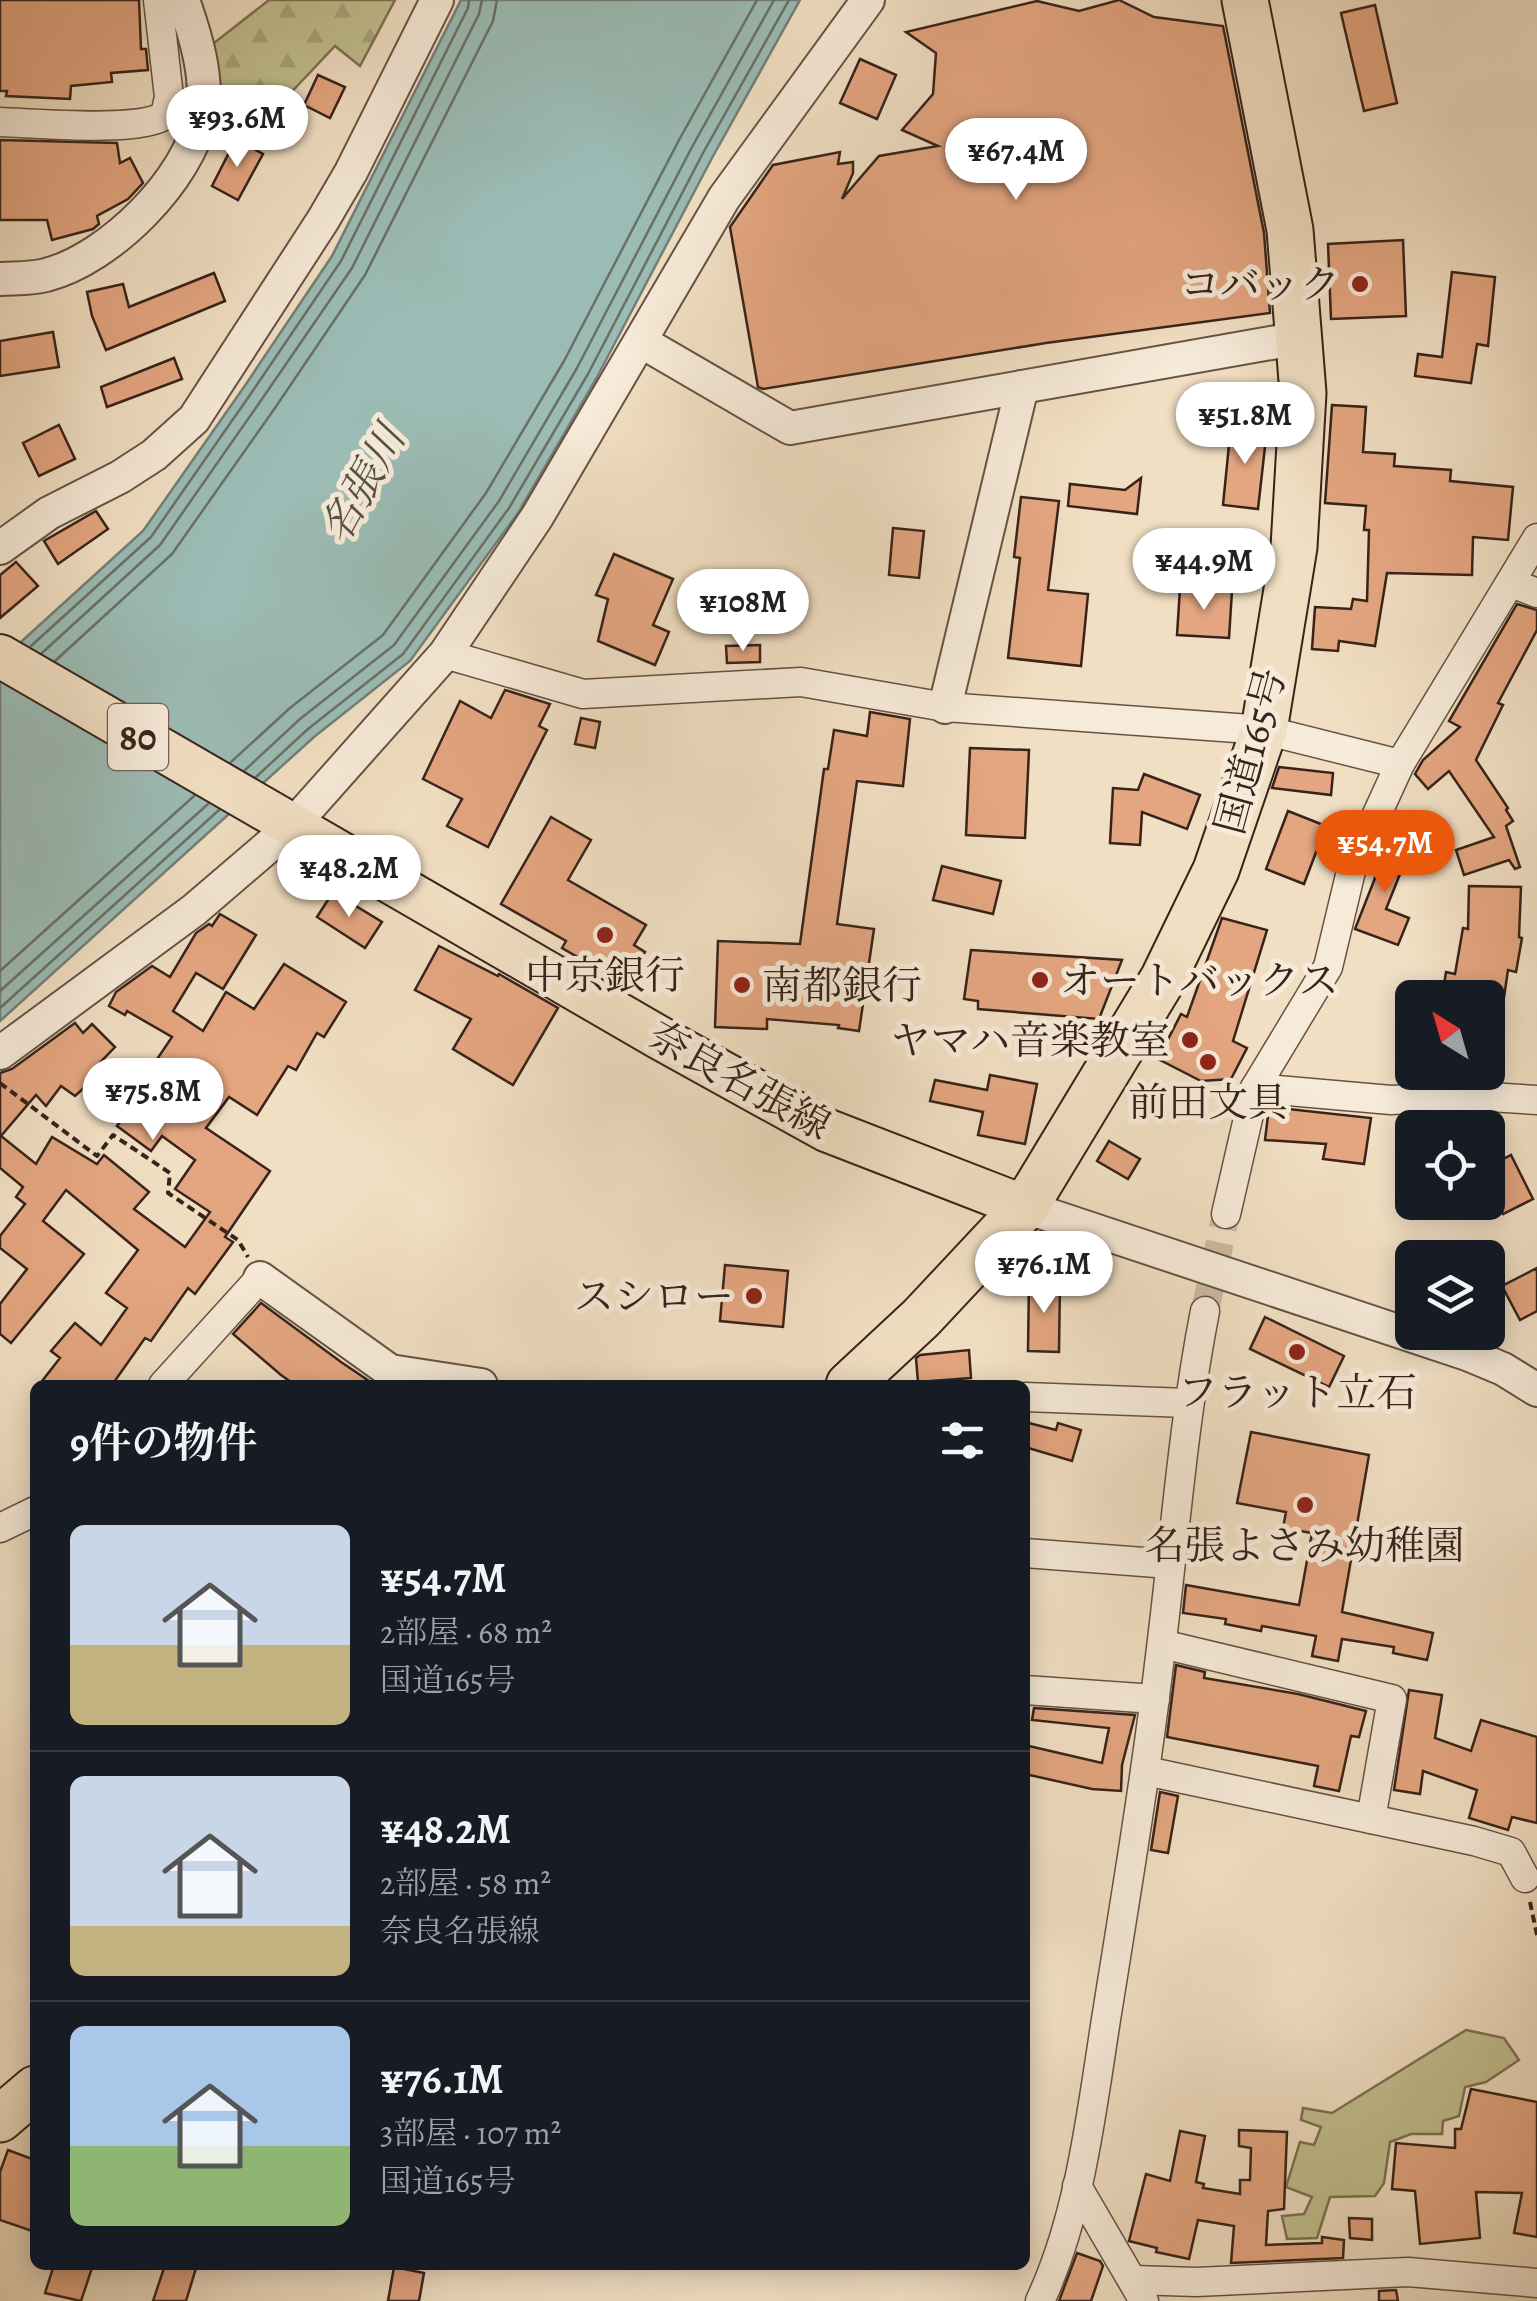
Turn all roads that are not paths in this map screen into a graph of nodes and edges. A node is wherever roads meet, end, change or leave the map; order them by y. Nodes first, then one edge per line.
1 (158, 0) edge
2 (183, 0) edge
3 (437, 0) edge
4 (868, 0) edge
5 (1245, 0) edge
6 (0, 122) edge
7 (0, 279) edge
8 (1299, 338) junction
9 (642, 342) junction
10 (1022, 387) junction
11 (1537, 538) edge
12 (0, 548) edge
13 (1525, 588) edge
14 (445, 654) junction
15 (0, 656) edge
16 (945, 707) junction
17 (1264, 730) junction
18 (1400, 764) junction
19 (284, 822) junction
20 (0, 1053) edge
21 (1255, 1088) junction
22 (1537, 1100) edge
23 (1025, 1207) junction
24 (1226, 1214) tunnel mouth
25 (260, 1278) joint
26 (1205, 1312) tunnel mouth
27 (168, 1380) edge
28 (448, 1380) edge
29 (854, 1380) edge
30 (1537, 1390) edge
31 (1030, 1397) edge
32 (1187, 1404) junction
33 (30, 1513) edge
34 (0, 1528) edge
35 (1030, 1553) edge
36 (1170, 1564) junction
37 (1162, 1644) junction
38 (1030, 1690) edge
39 (1155, 1698) junction
40 (1146, 1771) junction
41 (1371, 1820) junction
42 (1525, 1878) road end
43 (30, 2093) edge
44 (0, 2119) edge
45 (1077, 2186) junction
46 (1537, 2284) edge
47 (1139, 2291) edge
48 (1040, 2301) edge

1 - 6 street
2 - 7 street
3 - 12 street
4 - 9 street
5 - 8 highway, 国道165号
8 - 10 street
8 - 17 highway, 国道165号
9 - 10 street
9 - 14 street
10 - 16 street
11 - 13 street
13 - 18 street
14 - 16 street
14 - 19 street
15 - 19 main road, 奈良名張線 / 80
16 - 17 street
17 - 18 street
17 - 23 highway, 国道165号
18 - 21 street
19 - 20 street
19 - 23 main road, 奈良名張線 / 80
21 - 22 street
21 - 24 street
23 - 29 highway, 国道165号
23 - 30 street
25 - 27 street
25 - 28 street
26 - 32 street
31 - 32 street
32 - 36 street
33 - 34 street
35 - 36 street
36 - 37 street
37 - 39 street
37 - 41 street
38 - 39 street
39 - 40 street
40 - 41 street
40 - 45 street
41 - 42 street
43 - 44 highway
45 - 47 street
45 - 48 street
46 - 47 street

